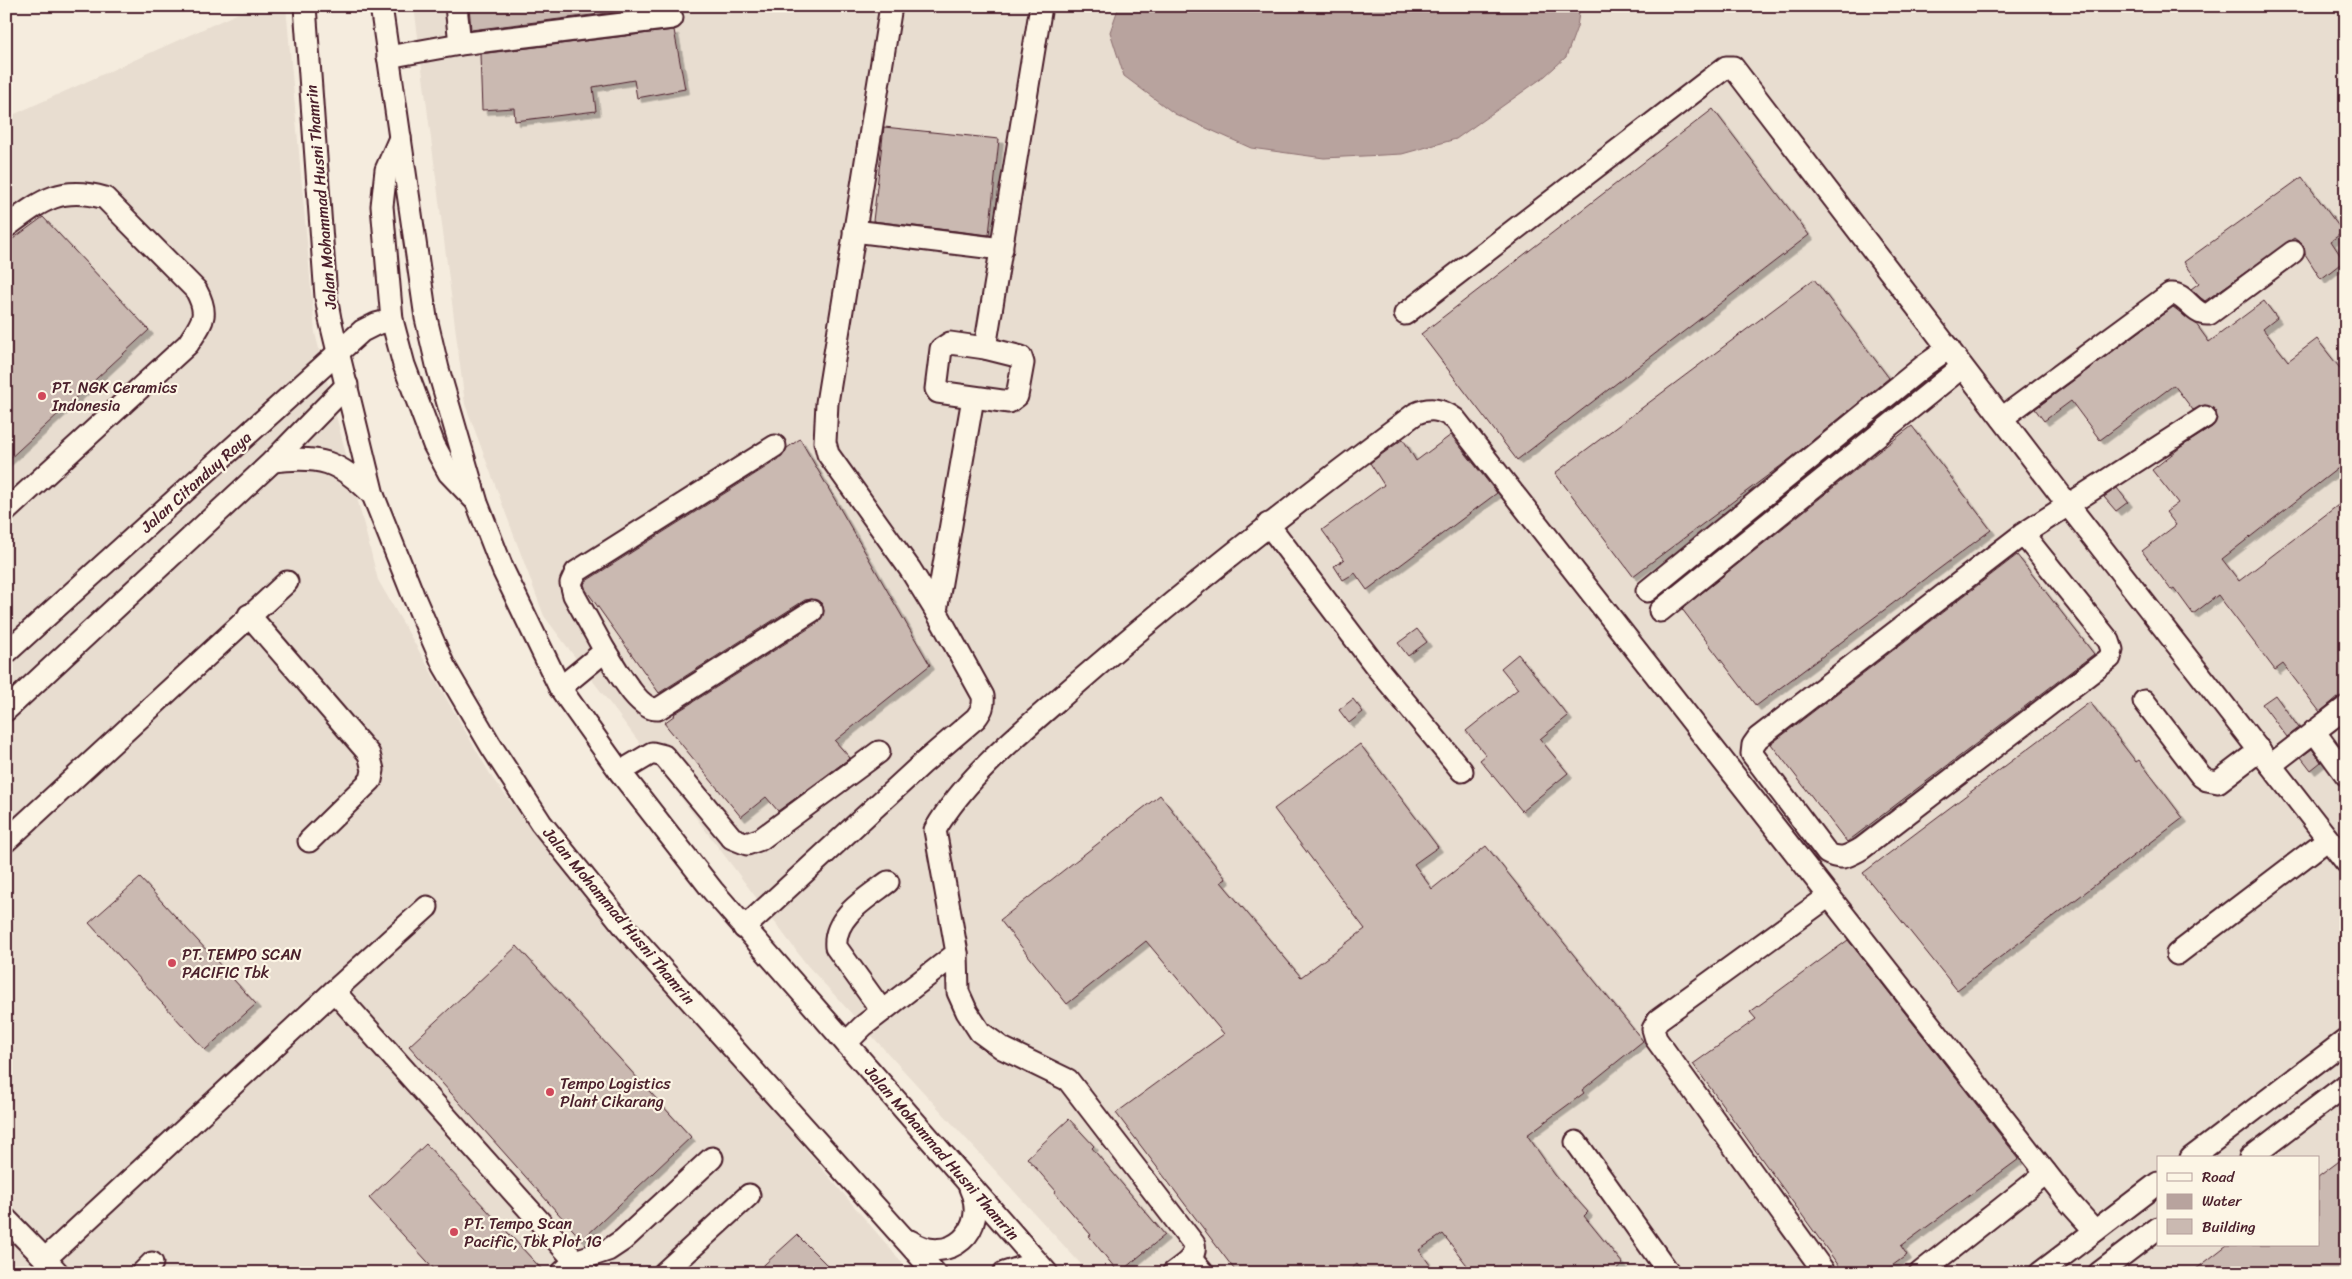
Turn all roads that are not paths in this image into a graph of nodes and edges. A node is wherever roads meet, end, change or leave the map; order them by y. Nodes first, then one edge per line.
1 (305, 6) edge
2 (382, 6) edge
3 (456, 6) edge
4 (891, 6) edge
5 (1041, 6) edge
6 (672, 18) dead end
7 (460, 44) junction
8 (388, 57) junction
9 (400, 138) junction
10 (6, 227) edge
11 (854, 231) junction
12 (1002, 249) junction
13 (2293, 252) dead end
14 (1405, 314) dead end
15 (392, 320) junction
16 (985, 348) junction
17 (1949, 348) junction
18 (338, 354) junction
19 (1962, 367) junction
20 (347, 385) junction
21 (973, 398) junction
22 (2205, 417) dead end
23 (2002, 418) junction
24 (775, 446) dead end
25 (273, 461) junction
26 (373, 495) junction
27 (478, 503) junction
28 (2069, 506) junction
29 (6, 511) edge
30 (1268, 524) junction
31 (2023, 534) junction
32 (287, 582) dead end
33 (1648, 591) dead end
34 (812, 611) dead end
35 (936, 611) junction
36 (1660, 611) dead end
37 (249, 615) junction
38 (605, 651) junction
39 (6, 653) edge
40 (560, 688) junction
41 (2144, 701) dead end
42 (2346, 707) edge
43 (6, 710) edge
44 (2314, 731) junction
45 (879, 752) dead end
46 (2265, 758) junction
47 (1462, 771) dead end
48 (620, 772) junction
49 (2346, 775) edge
50 (2328, 839) junction
51 (6, 841) edge
52 (309, 841) dead end
53 (2346, 862) edge
54 (888, 882) dead end
55 (1829, 896) junction
56 (427, 908) dead end
57 (744, 928) junction
58 (957, 953) junction
59 (2177, 954) dead end
60 (334, 991) junction
61 (882, 1011) junction
62 (2346, 1040) edge
63 (846, 1043) junction
64 (2346, 1085) edge
65 (1576, 1142) dead end
66 (2194, 1156) edge
67 (2253, 1156) edge
68 (712, 1158) dead end
69 (2046, 1173) junction
70 (968, 1183) junction
71 (2157, 1184) edge
72 (749, 1195) dead end
73 (6, 1219) edge
74 (2157, 1229) edge
75 (2095, 1231) junction
76 (905, 1238) junction
77 (51, 1266) edge
78 (1197, 1266) edge
79 (575, 1269) edge
80 (664, 1273) edge
81 (935, 1273) edge
82 (1004, 1273) edge
83 (1045, 1273) edge
84 (1174, 1273) edge
85 (1669, 1273) edge
86 (1825, 1273) edge
87 (1920, 1273) edge
88 (2040, 1273) edge
89 (2099, 1273) edge

1 - 18 street, Jalan Mohammad Husni Thamrin
2 - 8 street, Jalan Mohammad Husni Thamrin
3 - 7 street
4 - 11 street
5 - 12 street
6 - 7 street
7 - 8 street
8 - 9 street, Jalan Mohammad Husni Thamrin
9 - 15 street
9 - 27 street, Jalan Mohammad Husni Thamrin
10 - 29 street
11 - 12 street
11 - 35 street
12 - 16 street
13 - 23 street
14 - 17 street
15 - 18 street, Jalan Citanduy Raya
15 - 27 street
16 - 21 street
16 - 21 street
17 - 19 street
17 - 33 street
18 - 20 street, Jalan Mohammad Husni Thamrin
18 - 39 street, Jalan Citanduy Raya
19 - 23 street
19 - 36 street
20 - 25 street
20 - 26 street, Jalan Mohammad Husni Thamrin
21 - 35 street
22 - 28 street
23 - 28 street
24 - 38 street
25 - 26 street
25 - 43 street
26 - 76 street, Jalan Mohammad Husni Thamrin
27 - 40 street, Jalan Mohammad Husni Thamrin
28 - 31 street
28 - 46 street
30 - 47 street
30 - 55 street
30 - 58 street
31 - 31 street
32 - 37 street
34 - 38 street
35 - 57 street
37 - 51 street
37 - 52 street
38 - 40 street
40 - 48 street, Jalan Mohammad Husni Thamrin
41 - 46 street
42 - 44 street
44 - 46 street
44 - 49 street
45 - 48 street
46 - 50 street
48 - 57 street, Jalan Mohammad Husni Thamrin
50 - 53 street
50 - 59 street
54 - 61 street
55 - 69 street
55 - 86 street
56 - 60 street
57 - 63 street, Jalan Mohammad Husni Thamrin
58 - 61 street
58 - 78 street
60 - 77 street
60 - 79 street
61 - 63 street
62 - 66 street
63 - 70 street, Jalan Mohammad Husni Thamrin
64 - 67 street
65 - 85 street
68 - 79 street
69 - 75 street
69 - 87 street
70 - 76 street
70 - 83 street, Jalan Mohammad Husni Thamrin
71 - 75 street
72 - 80 street
73 - 77 street
74 - 89 street
75 - 88 street
76 - 81 street, Jalan Mohammad Husni Thamrin
78 - 84 street
82 - 83 street

